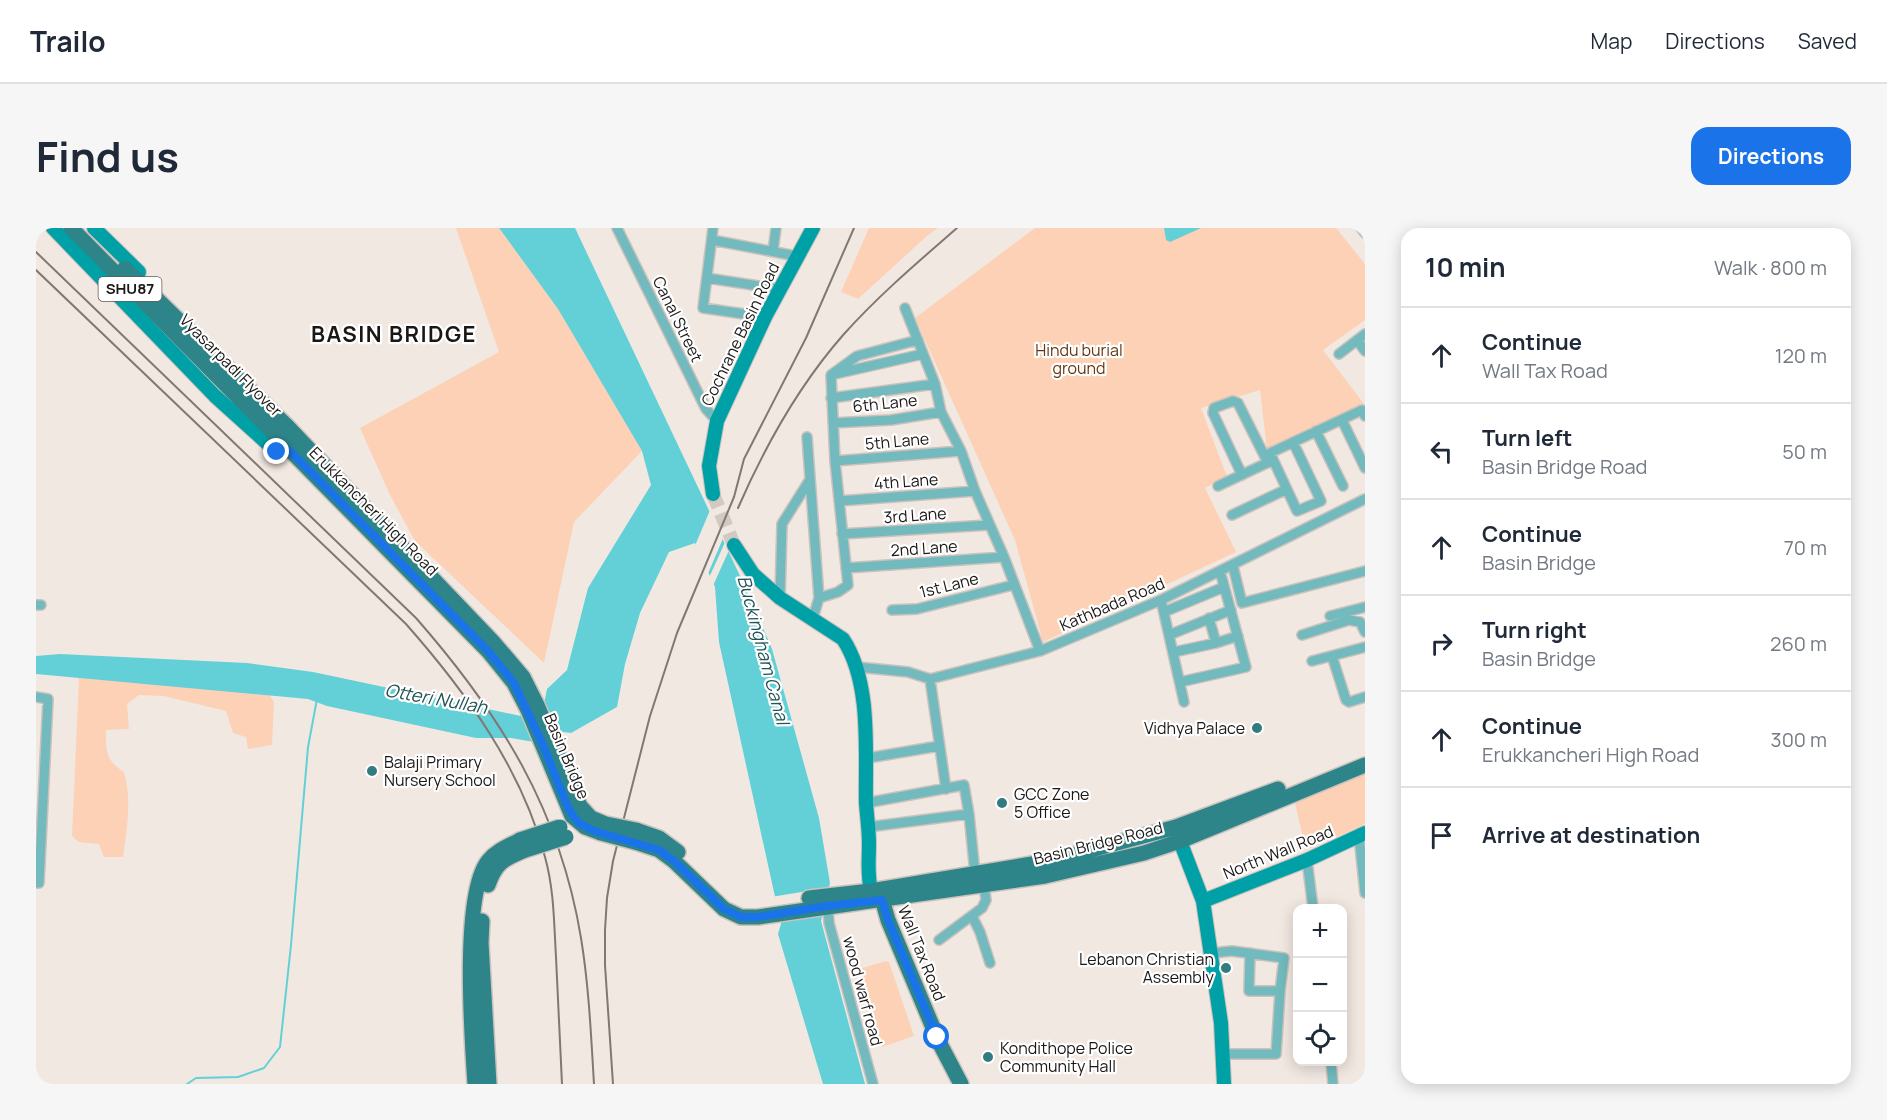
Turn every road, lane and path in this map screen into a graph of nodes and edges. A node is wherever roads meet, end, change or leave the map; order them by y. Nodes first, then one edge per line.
1 (53, 228) edge
2 (71, 228) edge
3 (85, 228) edge
4 (93, 228) edge
5 (617, 228) edge
6 (713, 228) edge
7 (776, 228) edge
8 (813, 228) edge
9 (1361, 228) edge
10 (1365, 233) edge
11 (711, 240) junction
12 (773, 251) junction
13 (796, 256) junction
14 (707, 278) junction
15 (779, 289) junction
16 (905, 308) dead end
17 (765, 317) junction
18 (1361, 337) edge
19 (918, 340) junction
20 (194, 346) junction
21 (1365, 351) edge
22 (923, 354) junction
23 (1339, 354) dead end
24 (831, 375) junction
25 (934, 384) junction
26 (831, 398) junction
27 (940, 412) junction
28 (1364, 413) edge
29 (1342, 420) junction
30 (717, 421) junction
31 (833, 423) junction
32 (286, 426) junction
33 (1316, 432) junction
34 (807, 436) dead end
35 (1293, 442) junction
36 (290, 451) junction
37 (961, 451) junction
38 (1270, 459) junction
39 (835, 461) junction
40 (1365, 468) edge
41 (1242, 475) junction
42 (809, 481) junction
43 (1218, 486) dead end
44 (1343, 486) dead end
45 (1287, 489) junction
46 (975, 490) junction
47 (713, 495) tunnel mouth
48 (1365, 500) edge
49 (839, 501) junction
50 (1232, 515) dead end
51 (989, 525) junction
52 (842, 534) junction
53 (734, 545) tunnel mouth
54 (1004, 558) junction
55 (1233, 566) junction
56 (846, 568) junction
57 (1220, 571) junction
58 (1365, 571) edge
59 (1013, 585) junction
60 (1224, 587) junction
61 (780, 598) junction
62 (819, 598) junction
63 (1161, 600) junction
64 (1365, 607) edge
65 (892, 610) dead end
66 (1231, 610) junction
67 (1164, 612) junction
68 (1329, 616) dead end
69 (813, 618) junction
70 (1209, 618) junction
71 (1365, 632) edge
72 (1169, 635) junction
73 (1302, 635) dead end
74 (1238, 636) junction
75 (1216, 644) junction
76 (1365, 647) edge
77 (1040, 651) junction
78 (1174, 652) junction
79 (1332, 656) junction
80 (1312, 661) dead end
81 (856, 667) junction
82 (930, 679) junction
83 (1180, 682) junction
84 (1365, 697) edge
85 (36, 698) edge
86 (1184, 702) dead end
87 (533, 708) junction
88 (548, 742) junction
89 (939, 746) junction
90 (41, 753) edge
91 (1365, 757) edge
92 (868, 758) junction
93 (1365, 765) edge
94 (945, 789) junction
95 (866, 803) junction
96 (40, 811) edge
97 (969, 814) junction
98 (573, 816) junction
99 (868, 827) junction
100 (599, 829) junction
101 (562, 832) junction
102 (1362, 835) edge
103 (1180, 841) junction
104 (1307, 860) junction
105 (1043, 869) junction
106 (980, 879) junction
107 (37, 883) edge
108 (1365, 893) edge
109 (876, 895) junction
110 (1203, 901) junction
111 (828, 902) junction
112 (1312, 904) edge
113 (972, 916) junction
114 (939, 940) dead end
115 (1212, 953) junction
116 (1250, 953) junction
117 (990, 963) dead end
118 (1280, 991) junction
119 (479, 1031) junction
120 (1222, 1054) junction
121 (1331, 1066) edge
122 (475, 1084) edge
123 (489, 1084) edge
124 (873, 1084) edge
125 (949, 1084) edge
126 (961, 1084) edge
127 (1224, 1084) edge
128 (1333, 1084) edge

1 - 36 main road, Erukkancheri High Road
2 - 20 main road, Vyasarpadi Flyover / SHU87
3 - 20 main road, Vyasarpadi Flyover / SHU87
4 - 32 main road, Erukkancheri High Road
5 - 30 street, Canal Street
6 - 11 street
7 - 12 street
8 - 13 main road, Cochrane Basin Road
9 - 10 street
11 - 12 street
11 - 14 street
12 - 13 street
13 - 15 main road, Cochrane Basin Road
14 - 15 street
14 - 17 street
15 - 17 main road, Cochrane Basin Road
16 - 19 street
17 - 30 main road, Cochrane Basin Road
18 - 21 street
18 - 23 street
19 - 22 street
19 - 24 street
20 - 32 main road, Vyasarpadi Flyover / SHU87
20 - 36 main road, Vyasarpadi Flyover / SHU87
22 - 24 street
22 - 25 street
24 - 26 street
25 - 26 street
25 - 27 street
26 - 31 street
27 - 31 street, 6th Lane
27 - 37 street
28 - 29 street
29 - 33 street
29 - 40 street
30 - 47 main road, Cochrane Basin Road
31 - 39 street
32 - 87 main road, Erukkancheri High Road / SHU87
33 - 35 street
33 - 44 street
34 - 42 street
35 - 38 street
35 - 45 street
36 - 87 main road, Erukkancheri High Road / SHU87
37 - 39 street, 5th Lane
37 - 46 street
38 - 41 street
38 - 41 street
38 - 45 street
39 - 49 street
41 - 43 street
42 - 61 street
42 - 62 street
45 - 50 street
46 - 49 street, 4th Lane
46 - 51 street
48 - 55 street, Kathbada Road
49 - 52 street
51 - 52 street, 3rd Lane
51 - 54 street
52 - 56 street
53 - 61 main road
54 - 56 street, 2nd Lane
54 - 59 street
55 - 57 street, Kathbada Road
55 - 58 street
56 - 62 street
57 - 60 street
57 - 63 street, Kathbada Road
59 - 65 street, 1st Lane
59 - 77 street
60 - 66 street
60 - 67 street
61 - 69 main road
62 - 69 street
63 - 67 street
63 - 77 street, Kathbada Road
64 - 68 street
66 - 70 street
66 - 74 street
67 - 72 street
69 - 81 main road
70 - 72 street
70 - 75 street
71 - 73 street
72 - 78 street
74 - 75 street
74 - 83 street
75 - 78 street
76 - 79 street
77 - 82 street, Kathbada Road
78 - 83 street
79 - 80 street
79 - 84 street
81 - 82 street, Kathbada Road
81 - 92 main road
82 - 89 street
83 - 86 street
85 - 90 street
87 - 88 main road, Basin Bridge / SHU87
88 - 98 main road, Basin Bridge / SHU87
88 - 100 main road, Basin Bridge / SHU87
89 - 92 street
89 - 94 street
90 - 96 street
91 - 105 main road, Basin Bridge Road
92 - 95 main road
93 - 103 main road, Basin Bridge Road
94 - 95 street
94 - 97 street
95 - 99 main road
96 - 107 street
97 - 99 street
97 - 106 street
98 - 100 main road, Basin Bridge / SHU87
98 - 101 main road
99 - 109 main road
100 - 101 main road
100 - 111 main road, Basin Bridge / SHU87, bridge
101 - 119 main road, bridge
102 - 104 main road, North Wall Road
102 - 108 street
103 - 105 main road, Basin Bridge Road
103 - 110 main road
104 - 110 main road, North Wall Road
104 - 112 street
105 - 106 main road
106 - 109 main road
106 - 113 street
109 - 111 main road, Basin Bridge
109 - 125 main road, Wall Tax Road
109 - 126 main road, Wall Tax Road
110 - 115 main road
111 - 124 street, wood warf road
113 - 114 street
113 - 117 street
115 - 116 street
115 - 120 main road
116 - 118 street
116 - 118 street
118 - 120 street
119 - 122 main road
119 - 123 main road
120 - 127 main road
121 - 128 street

